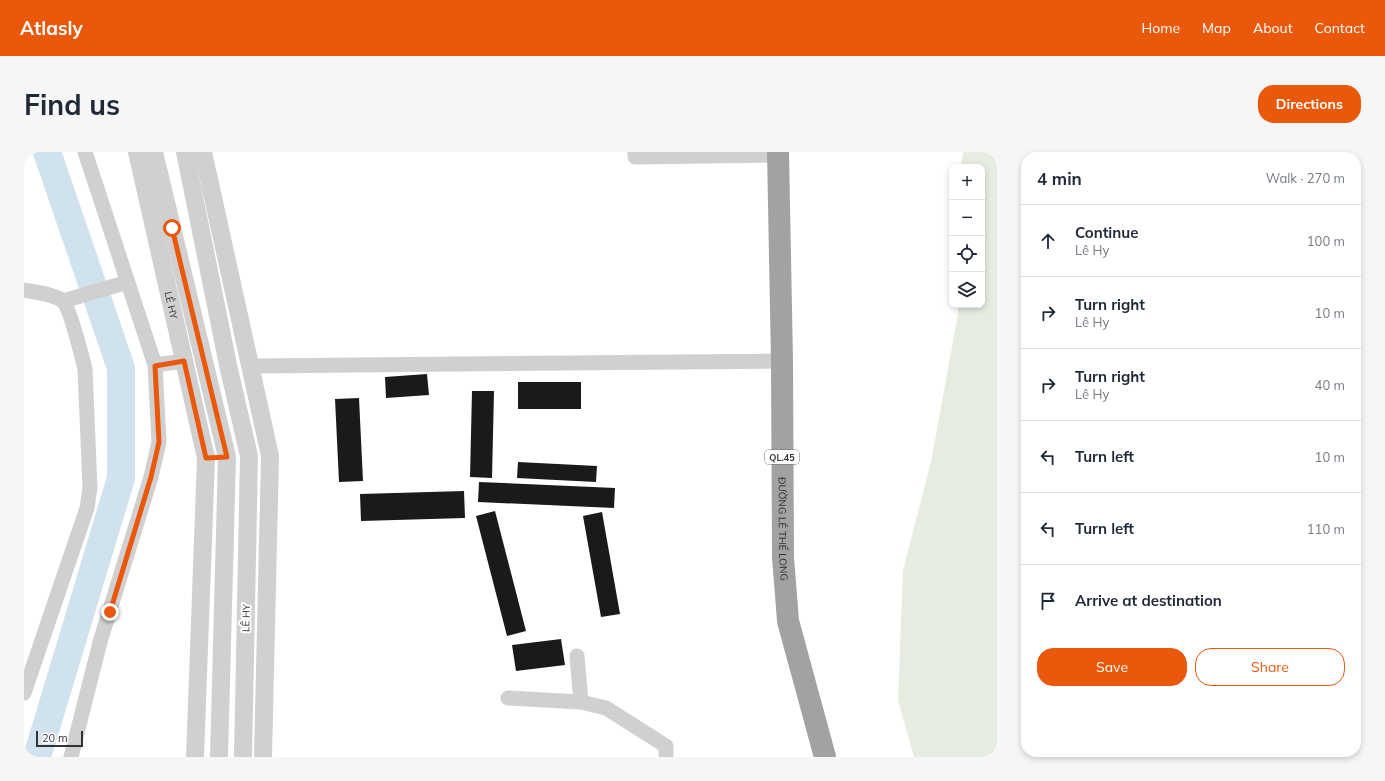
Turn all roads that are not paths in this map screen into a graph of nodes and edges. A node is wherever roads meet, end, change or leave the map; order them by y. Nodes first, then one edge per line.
1 (85, 152) edge
2 (137, 152) edge
3 (154, 152) edge
4 (185, 152) edge
5 (203, 152) edge
6 (635, 152) edge
7 (778, 153) edge
8 (123, 284) junction
9 (24, 290) edge
10 (67, 300) junction
11 (184, 361) junction
12 (782, 361) junction
13 (155, 366) junction
14 (250, 366) junction
15 (249, 456) junction
16 (270, 456) junction
17 (227, 457) junction
18 (206, 458) junction
19 (576, 656) dead end
20 (24, 693) edge
21 (508, 698) dead end
22 (581, 702) junction
23 (71, 757) edge
24 (195, 757) edge
25 (218, 757) edge
26 (243, 757) edge
27 (263, 757) edge
28 (666, 757) edge
29 (825, 757) edge

1 - 8 street
2 - 11 street, LÊ HY
3 - 17 street, LÊ HY
4 - 15 street, LÊ HY
5 - 14 street, LÊ HY
6 - 7 street
7 - 12 highway, ĐƯỜNG LÊ THẾ LONG / QL.45
8 - 10 street
8 - 13 street
9 - 10 street
10 - 20 street
11 - 13 street
11 - 18 street, LÊ HY
12 - 14 street
12 - 29 highway, ĐƯỜNG LÊ THẾ LONG / QL.45
13 - 23 street
14 - 16 street, LÊ HY
15 - 16 street
15 - 17 street
15 - 26 street, LÊ HY
16 - 27 street, LÊ HY
17 - 18 street
17 - 25 street, LÊ HY
18 - 24 street, LÊ HY
19 - 22 street
21 - 22 street
22 - 28 street

